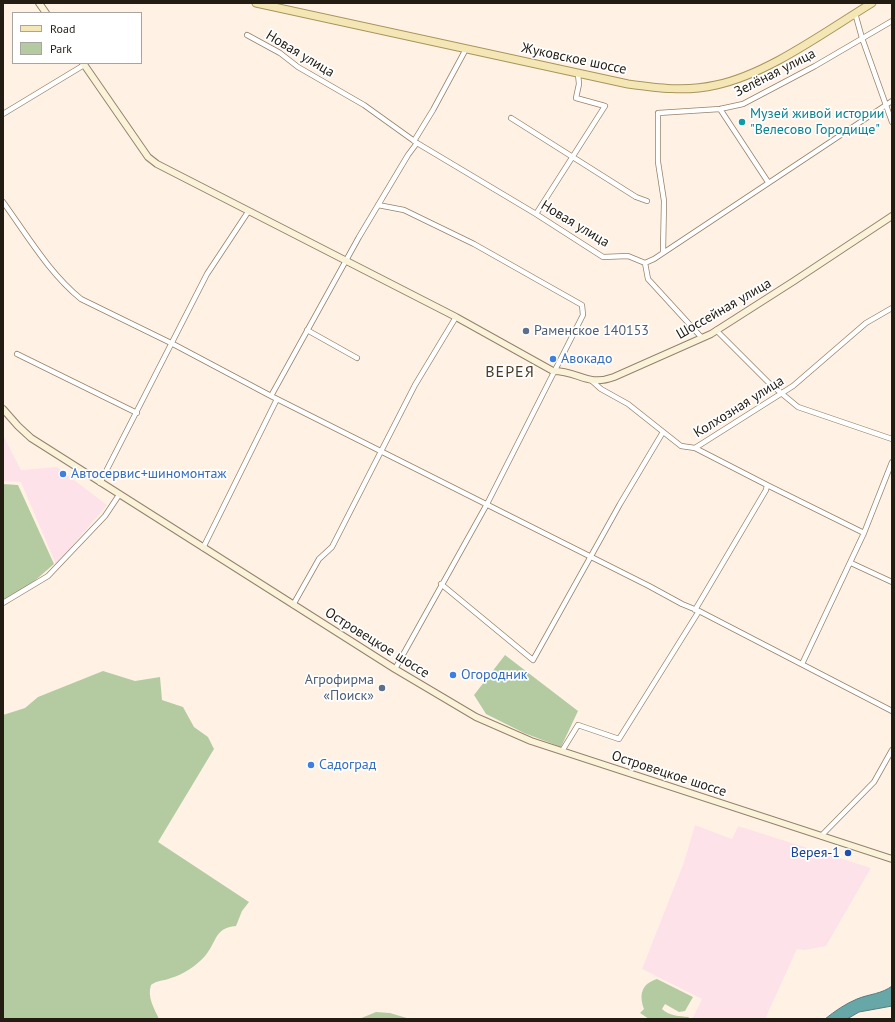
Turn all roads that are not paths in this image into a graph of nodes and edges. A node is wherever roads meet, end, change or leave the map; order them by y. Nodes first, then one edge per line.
1 (39, 3) edge
2 (256, 3) edge
3 (872, 3) edge
4 (45, 12) edge
5 (855, 13) junction
6 (892, 21) edge
7 (247, 35) dead end
8 (862, 38) junction
9 (466, 49) junction
10 (83, 64) edge
11 (578, 74) junction
12 (892, 101) edge
13 (886, 104) junction
14 (720, 109) junction
15 (3, 114) edge
16 (511, 118) dead end
17 (892, 122) edge
18 (415, 142) junction
19 (572, 158) junction
20 (768, 182) junction
21 (647, 201) dead end
22 (3, 202) edge
23 (378, 204) junction
24 (248, 212) junction
25 (536, 214) junction
26 (892, 216) edge
27 (664, 252) junction
28 (346, 261) junction
29 (645, 263) junction
30 (892, 308) edge
31 (456, 317) junction
32 (307, 330) junction
33 (716, 330) junction
34 (702, 338) junction
35 (173, 344) junction
36 (17, 354) dead end
37 (357, 358) dead end
38 (554, 370) junction
39 (592, 381) junction
40 (783, 393) junction
41 (271, 396) junction
42 (277, 399) junction
43 (3, 409) edge
44 (137, 413) junction
45 (663, 432) junction
46 (892, 440) edge
47 (695, 448) junction
48 (380, 451) junction
49 (892, 462) edge
50 (890, 478) edge
51 (100, 483) junction
52 (768, 485) junction
53 (119, 495) junction
54 (487, 504) junction
55 (864, 533) junction
56 (203, 548) junction
57 (592, 557) junction
58 (851, 562) junction
59 (892, 582) edge
60 (441, 584) junction
61 (3, 603) edge
62 (293, 605) junction
63 (697, 610) junction
64 (802, 664) junction
65 (395, 669) junction
66 (892, 712) edge
67 (892, 750) edge
68 (562, 751) junction
69 (821, 836) junction
70 (892, 860) edge

1 - 4 main road
2 - 9 main road, Жуковское шоссе
3 - 5 main road, Жуковское шоссе
5 - 8 street
5 - 11 main road, Жуковское шоссе
6 - 8 street, Зелёная улица
7 - 18 street, Новая улица
8 - 13 street
8 - 14 street, Зелёная улица
9 - 11 main road, Жуковское шоссе
9 - 18 street
10 - 15 street
10 - 24 main road, Шоссейная улица
11 - 19 street
12 - 13 street
13 - 17 street
13 - 20 street
14 - 20 street
14 - 27 street, Зелёная улица
16 - 19 street
18 - 23 street
18 - 25 street, Новая улица
19 - 21 street
19 - 25 street
20 - 27 street
22 - 35 street
23 - 28 street
23 - 38 street
24 - 28 main road, Шоссейная улица
24 - 35 street
25 - 29 street, Новая улица
26 - 33 main road, Шоссейная улица
27 - 29 street
28 - 31 main road, Шоссейная улица
28 - 32 street
29 - 34 street
30 - 40 street, Колхозная улица
31 - 38 main road, Шоссейная улица
31 - 48 street
32 - 37 street
32 - 41 street
33 - 34 main road, Шоссейная улица
33 - 40 street
34 - 39 main road, Шоссейная улица
35 - 41 street
35 - 44 street
36 - 44 street
38 - 39 main road, Шоссейная улица
38 - 54 street
39 - 45 street, Колхозная улица
40 - 46 street
40 - 47 street, Колхозная улица
41 - 42 street
42 - 48 street
42 - 56 street
43 - 51 main road, Островецкое шоссе
44 - 51 street
45 - 47 street, Колхозная улица
45 - 57 street
47 - 52 street
48 - 54 street
48 - 62 street
49 - 50 street
50 - 55 street
51 - 53 main road, Островецкое шоссе
52 - 55 street
52 - 63 street
53 - 56 main road, Островецкое шоссе
53 - 61 street
54 - 57 street
54 - 60 street
55 - 58 street
56 - 62 main road, Островецкое шоссе
57 - 60 street
57 - 63 street
58 - 59 street
58 - 64 street
60 - 65 street
62 - 65 main road, Островецкое шоссе
63 - 64 street
63 - 68 street
64 - 66 street
65 - 68 main road, Островецкое шоссе
67 - 69 street
68 - 69 main road, Островецкое шоссе
69 - 70 main road, Островецкое шоссе

